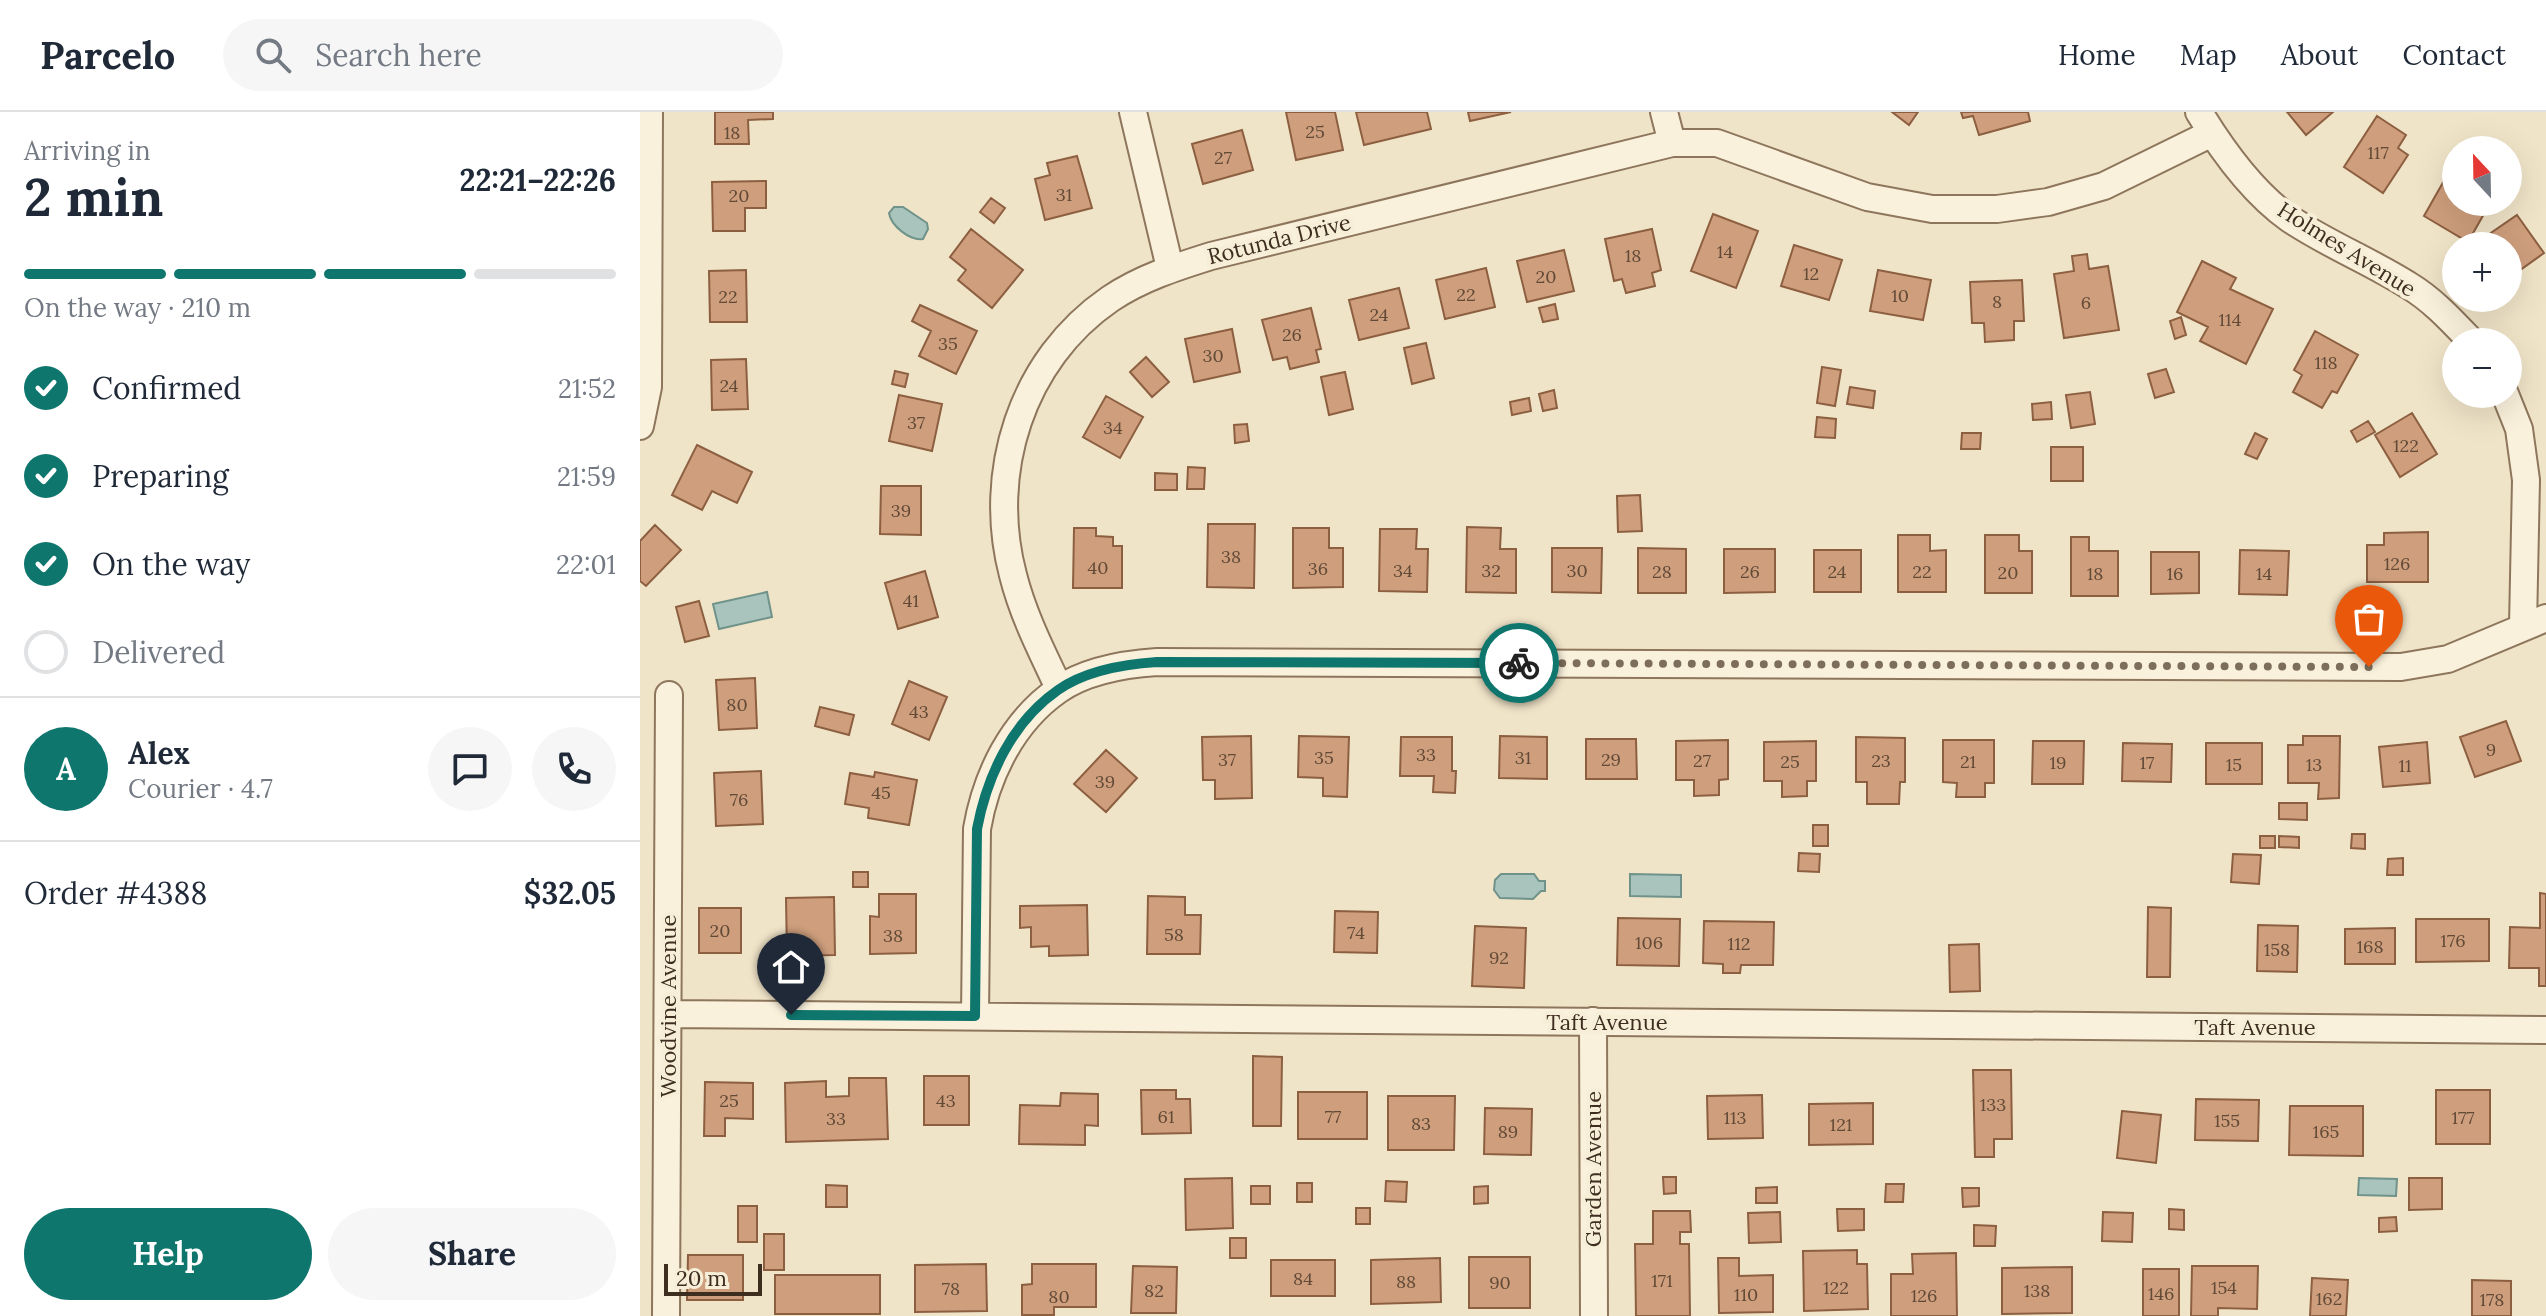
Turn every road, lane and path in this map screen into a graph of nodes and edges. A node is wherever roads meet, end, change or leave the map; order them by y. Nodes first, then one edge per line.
1 (649, 112) edge
2 (1133, 112) edge
3 (1664, 112) edge
4 (2205, 123) edge
5 (1672, 143) junction
6 (1170, 268) junction
7 (2459, 328) edge
8 (2511, 408) edge
9 (640, 426) edge
10 (2535, 622) edge
11 (1059, 688) junction
12 (669, 695) dead end
13 (668, 1014) junction
14 (975, 1016) junction
15 (1593, 1021) junction
16 (2546, 1030) edge
17 (666, 1316) edge
18 (1594, 1316) edge

1 - 9 street
2 - 6 street
3 - 5 street
4 - 5 street, Rotunda Drive
4 - 7 street, Holmes Avenue
5 - 6 street, Rotunda Drive
6 - 11 street, Rotunda Drive
8 - 10 street
10 - 11 street
11 - 14 street
12 - 13 street, Woodvine Avenue
13 - 14 street, Taft Avenue
13 - 17 street, Woodvine Avenue
14 - 15 street, Taft Avenue
15 - 16 street, Taft Avenue
15 - 18 street, Garden Avenue

